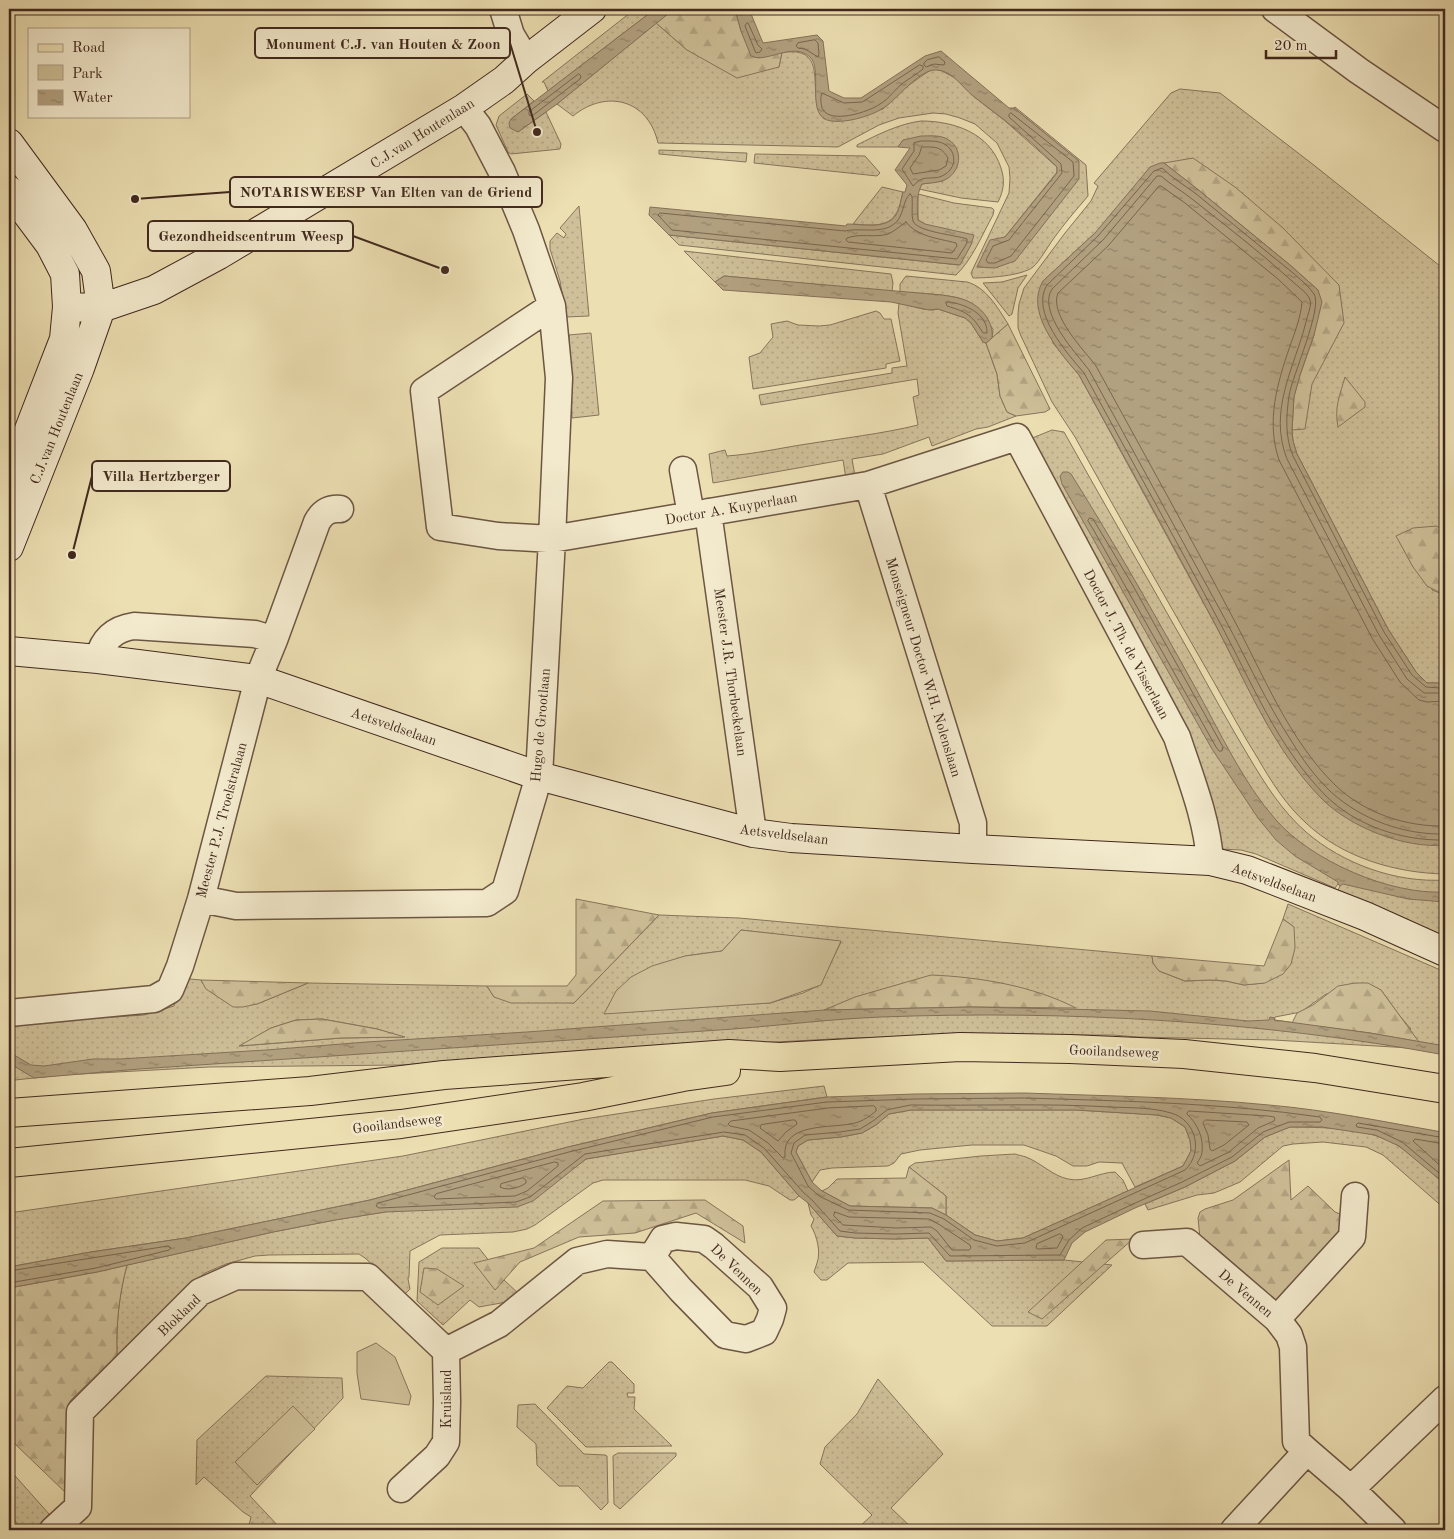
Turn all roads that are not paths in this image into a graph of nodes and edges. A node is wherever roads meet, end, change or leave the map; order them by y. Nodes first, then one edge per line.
1 (503, 9) edge
2 (592, 9) edge
3 (1276, 9) edge
4 (526, 60) junction
5 (464, 108) junction
6 (1445, 129) edge
7 (9, 143) edge
8 (9, 190) edge
9 (552, 306) junction
10 (67, 307) junction
11 (101, 308) junction
12 (1017, 437) joint
13 (683, 470) dead end
14 (9, 481) edge
15 (868, 485) junction
16 (340, 509) dead end
17 (700, 513) junction
18 (552, 539) junction
19 (9, 547) edge
20 (274, 640) junction
21 (9, 651) edge
22 (98, 659) junction
23 (258, 679) junction
24 (539, 776) junction
25 (753, 833) junction
26 (973, 849) junction
27 (1210, 861) junction
28 (201, 899) junction
29 (1445, 952) edge
30 (9, 1013) edge
31 (780, 1057) junction
32 (1445, 1089) edge
33 (9, 1113) edge
34 (9, 1162) edge
35 (1355, 1196) dead end
36 (1143, 1245) dead end
37 (652, 1257) junction
38 (1277, 1319) junction
39 (446, 1351) junction
40 (1445, 1399) edge
41 (1307, 1451) junction
42 (402, 1489) dead end
43 (1351, 1489) junction
44 (66, 1526) edge
45 (1234, 1530) edge
46 (1393, 1530) edge

1 - 4 street
2 - 4 street, C.J.van Houtenlaan
3 - 6 street
4 - 5 street, C.J.van Houtenlaan
5 - 9 street, Hugo de Grootlaan
5 - 11 street, C.J.van Houtenlaan
7 - 11 street
8 - 10 street
9 - 18 street, Hugo de Grootlaan
9 - 18 street, Doctor A. Kuyperlaan
10 - 11 street, C.J.van Houtenlaan
10 - 14 street, C.J.van Houtenlaan
11 - 19 street, C.J.van Houtenlaan
12 - 15 street, Doctor A. Kuyperlaan
12 - 27 street, Doctor J. Th. de Visserlaan
13 - 17 street, Meester J.R. Thorbeckelaan
15 - 17 street, Doctor A. Kuyperlaan
15 - 26 street, Monseigneur Doctor W.H. Nolenslaan
16 - 20 street, Meester P.J. Troelstralaan
17 - 18 street, Doctor A. Kuyperlaan
17 - 25 street, Meester J.R. Thorbeckelaan
18 - 24 street, Hugo de Grootlaan
20 - 22 street
20 - 23 street, Meester P.J. Troelstralaan
21 - 22 street, Aetsveldselaan
22 - 23 street, Aetsveldselaan
23 - 24 street, Aetsveldselaan
23 - 28 street, Meester P.J. Troelstralaan
24 - 25 street, Aetsveldselaan
24 - 28 street, Hugo de Grootlaan
25 - 26 street, Aetsveldselaan
26 - 27 street, Aetsveldselaan
27 - 29 street, Aetsveldselaan
28 - 30 street, Meester P.J. Troelstralaan
31 - 32 main road, Gooilandseweg
31 - 33 main road, Gooilandseweg
31 - 34 main road, Gooilandseweg
35 - 38 street
36 - 38 street, De Vennen
37 - 37 street, De Vennen
37 - 39 street
38 - 41 street, De Vennen
39 - 42 street, Kruisland
39 - 44 street, Blokland
40 - 43 street
41 - 43 street, De Vennen
41 - 45 street
43 - 46 street, De Vennen

